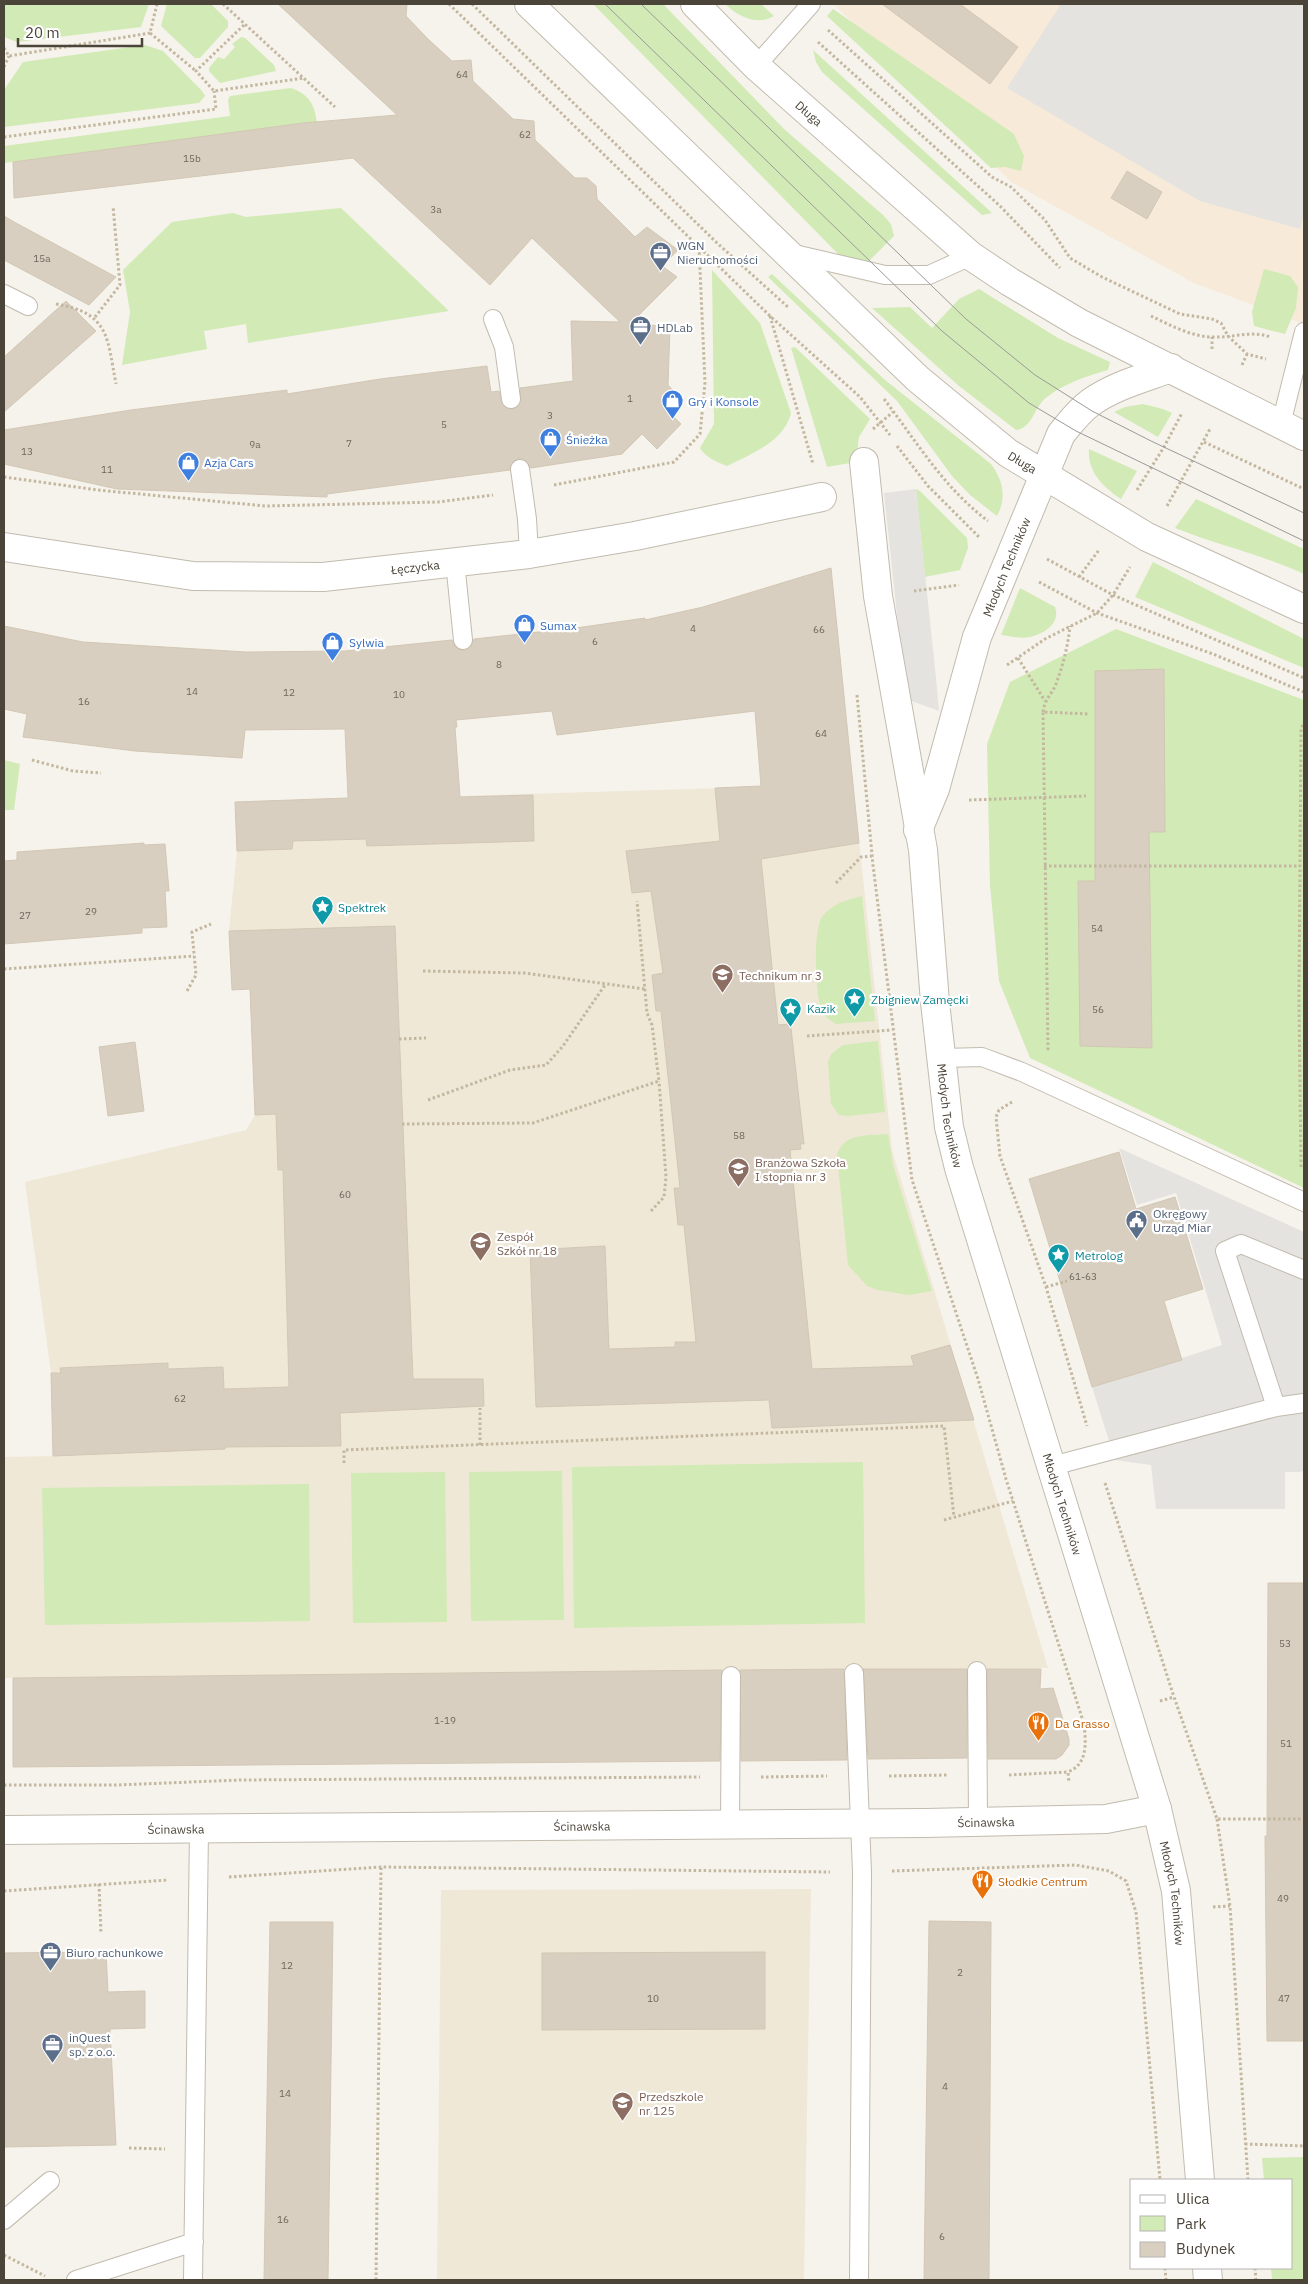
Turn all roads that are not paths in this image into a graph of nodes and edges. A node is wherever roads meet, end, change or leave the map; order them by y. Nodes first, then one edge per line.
1 (530, 4) edge
2 (695, 4) edge
3 (809, 6) edge
4 (756, 66) junction
5 (785, 252) junction
6 (971, 256) junction
7 (4, 294) edge
8 (28, 306) road end
9 (493, 319) dead end
10 (1304, 332) edge
11 (1171, 368) junction
12 (511, 399) dead end
13 (1293, 430) edge
14 (864, 462) dead end
15 (520, 469) dead end
16 (1044, 474) junction
17 (822, 498) dead end
18 (4, 547) edge
19 (528, 554) junction
20 (455, 562) junction
21 (1304, 609) edge
22 (463, 640) dead end
23 (918, 830) junction
24 (942, 1058) junction
25 (1303, 1201) edge
26 (1304, 1270) edge
27 (1304, 1403) edge
28 (1276, 1407) junction
29 (1052, 1466) junction
30 (977, 1672) dead end
31 (854, 1673) dead end
32 (731, 1676) dead end
33 (1157, 1809) junction
34 (978, 1822) junction
35 (860, 1824) junction
36 (730, 1825) junction
37 (4, 1830) edge
38 (199, 1830) junction
39 (1200, 2179) edge
40 (50, 2181) dead end
41 (4, 2220) edge
42 (194, 2242) junction
43 (76, 2280) edge
44 (193, 2280) edge
45 (858, 2280) edge

1 - 5 street, Długa
2 - 4 street, Długa
3 - 4 lane
4 - 6 street, Długa
5 - 6 lane
5 - 16 street, Długa
6 - 11 street, Długa
7 - 8 lane
9 - 12 lane
10 - 13 lane
11 - 13 street, Długa
11 - 16 street, Młodych Techników
14 - 23 street, Młodych Techników
15 - 19 lane
16 - 21 street, Długa
16 - 23 street, Młodych Techników
17 - 19 street, Łęczycka
18 - 20 street, Łęczycka
19 - 20 street, Łęczycka
20 - 22 lane
23 - 24 street, Młodych Techników
24 - 25 lane
24 - 29 street, Młodych Techników
26 - 28 lane
27 - 28 lane
28 - 29 lane
29 - 33 street, Młodych Techników
30 - 34 lane
31 - 35 lane
32 - 36 lane
33 - 34 street, Ścinawska
33 - 39 street, Młodych Techników
34 - 35 street, Ścinawska
35 - 36 street, Ścinawska
35 - 45 lane
36 - 38 street, Ścinawska
37 - 38 street, Ścinawska
38 - 42 lane
40 - 41 lane
42 - 43 lane
42 - 44 lane

